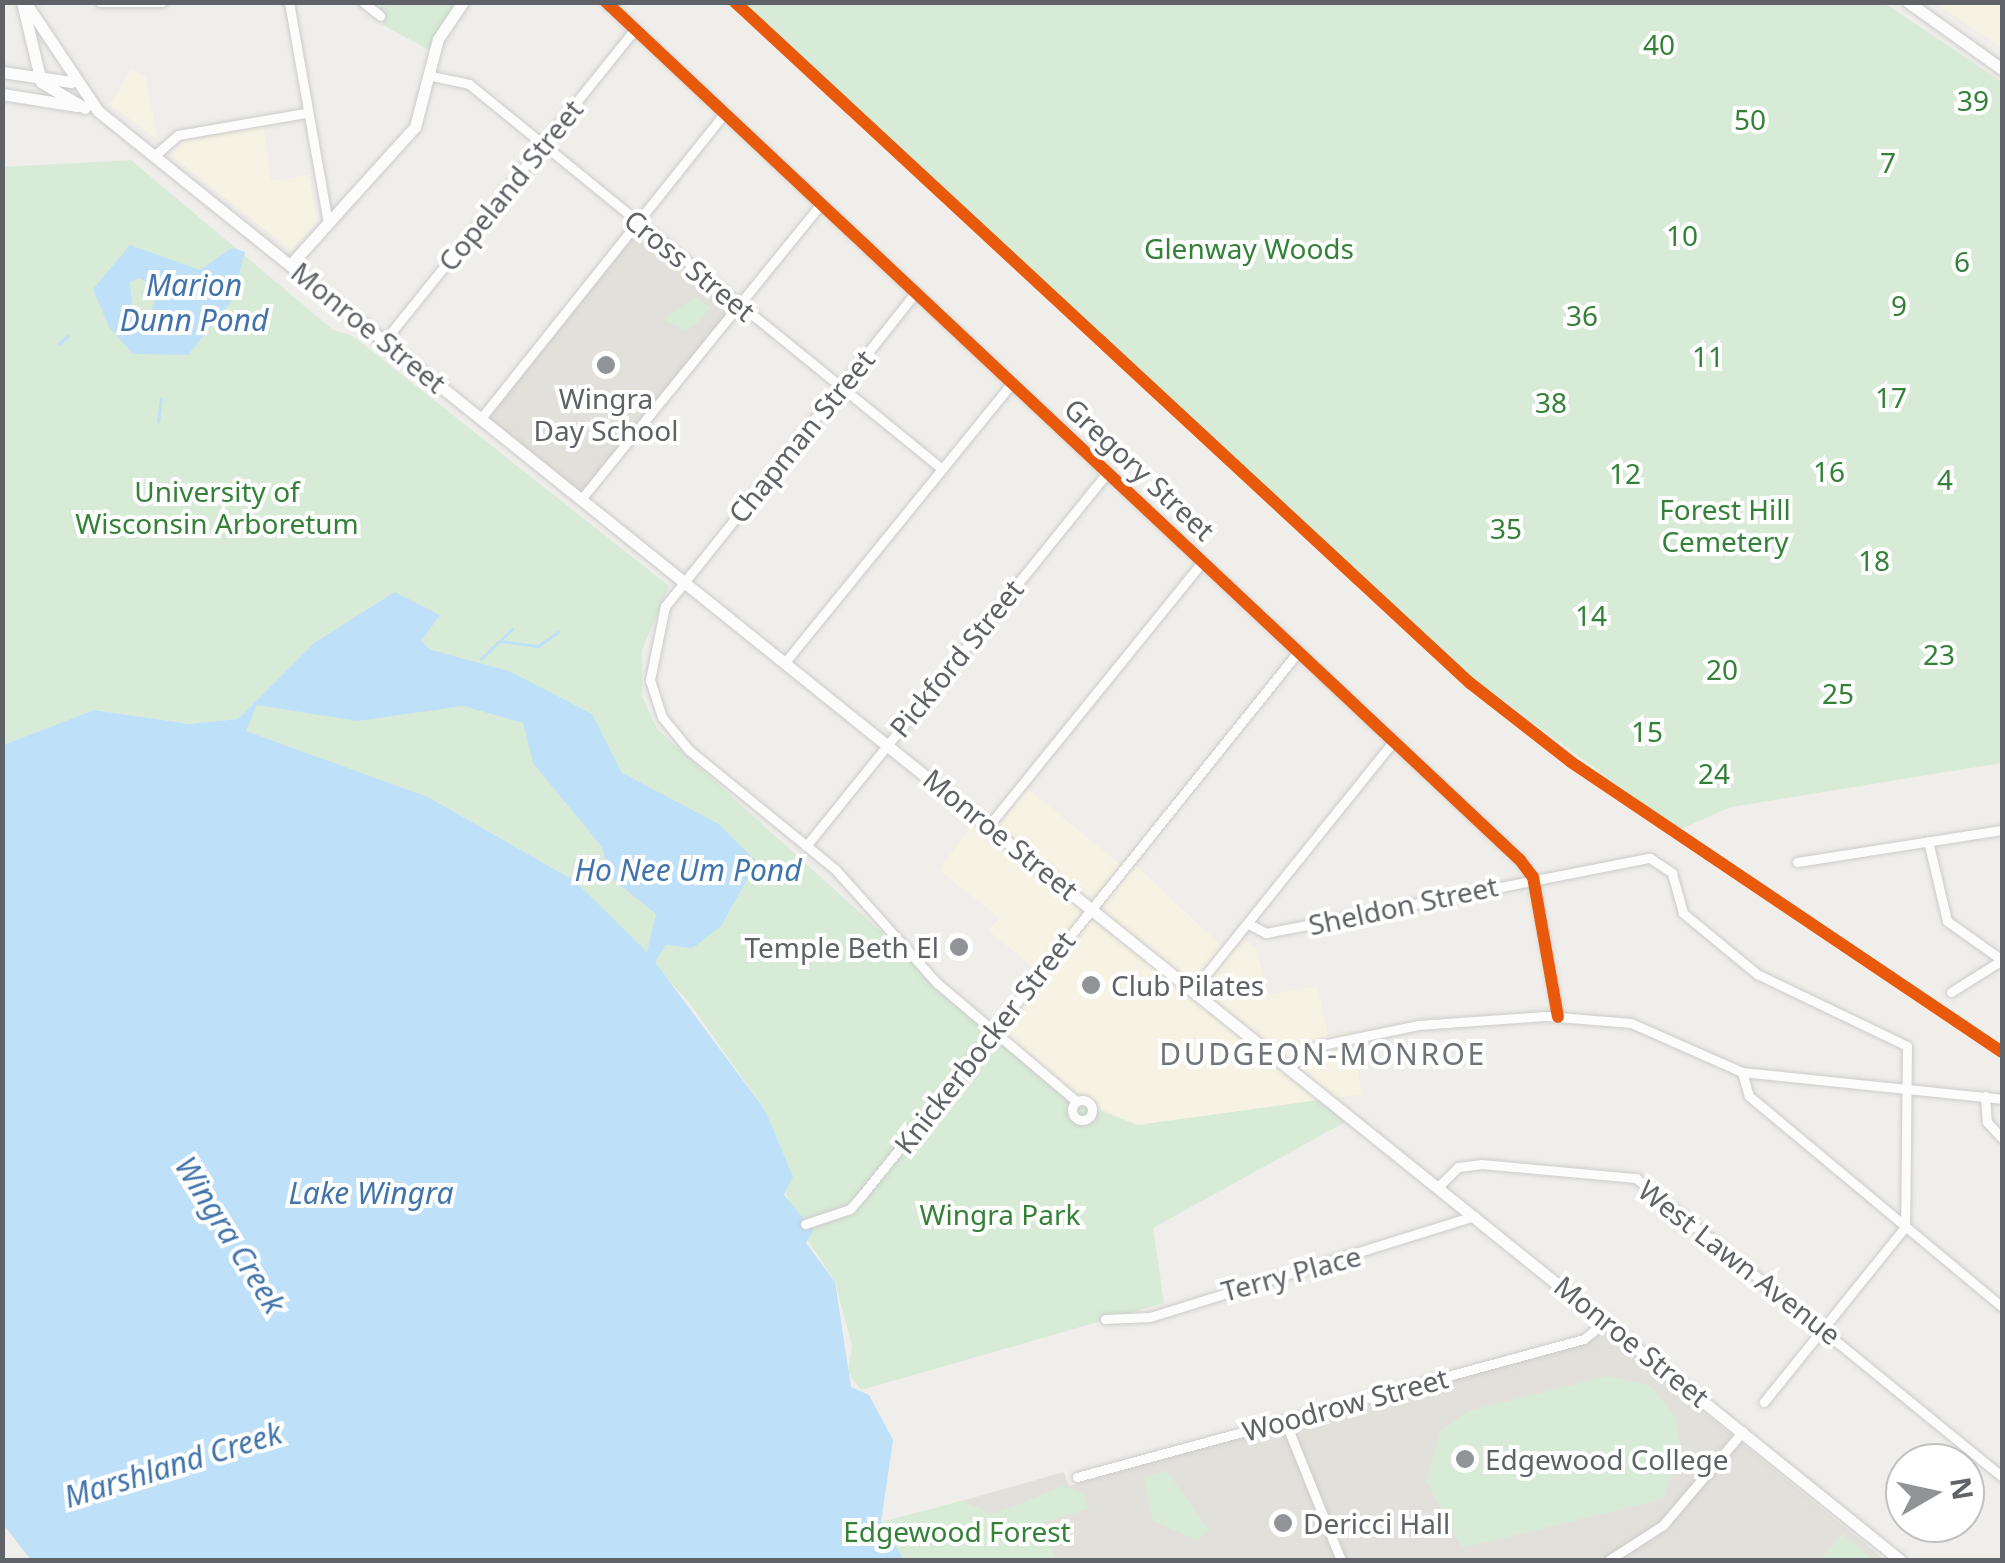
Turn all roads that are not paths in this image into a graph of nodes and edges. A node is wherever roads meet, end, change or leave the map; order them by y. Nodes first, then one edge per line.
1 (23, 2) edge
2 (162, 2) edge
3 (288, 2) edge
4 (363, 2) edge
5 (464, 2) edge
6 (606, 2) edge
7 (1908, 2) edge
8 (101, 3) edge
9 (380, 16) dead end
10 (635, 28) junction
11 (27, 35) junction
12 (2002, 68) edge
13 (6, 71) edge
14 (37, 71) junction
15 (432, 76) junction
16 (75, 84) junction
17 (2, 94) edge
18 (92, 110) junction
19 (305, 113) junction
20 (724, 114) junction
21 (543, 142) junction
22 (155, 155) junction
23 (821, 204) junction
24 (636, 222) junction
25 (328, 224) junction
26 (290, 264) junction
27 (916, 292) junction
28 (738, 304) junction
29 (385, 340) junction
30 (1012, 382) junction
31 (840, 387) junction
32 (482, 417) junction
33 (942, 469) junction
34 (1108, 472) junction
35 (582, 498) junction
36 (1202, 562) junction
37 (685, 580) junction
38 (1298, 652) junction
39 (786, 661) junction
40 (1394, 742) junction
41 (888, 744) junction
42 (990, 824) junction
43 (2002, 830) edge
44 (1928, 841) junction
45 (806, 846) junction
46 (1798, 862) dead end
47 (1533, 878) junction
48 (1091, 906) junction
49 (1249, 924) junction
50 (2002, 960) edge
51 (1195, 988) junction
52 (1951, 992) dead end
53 (1558, 1017) junction
54 (995, 1030) junction
55 (1292, 1065) junction
56 (1742, 1072) junction
57 (1911, 1084) junction
58 (1986, 1096) junction
59 (2002, 1099) edge
60 (1076, 1101) dead end
61 (2002, 1138) edge
62 (1440, 1185) junction
63 (1477, 1214) junction
64 (805, 1224) dead end
65 (1906, 1228) junction
66 (2002, 1307) edge
67 (1105, 1319) dead end
68 (1606, 1320) junction
69 (1826, 1329) junction
70 (1764, 1402) dead end
71 (1285, 1420) junction
72 (1743, 1432) junction
73 (2002, 1476) edge
74 (1077, 1477) dead end
75 (1342, 1560) edge
76 (1609, 1560) edge
77 (1900, 1560) edge

1 - 11 main road
1 - 16 main road, Monroe Street
2 - 8 street
3 - 19 street
4 - 9 street
5 - 15 main road
6 - 10 street, Gregory Street
7 - 12 main road
10 - 20 street, Gregory Street
10 - 21 street, Copeland Street
11 - 13 main road
11 - 14 main road
13 - 14 main road
14 - 16 main road
14 - 18 main road, Monroe Street
15 - 21 street, Cross Street
15 - 25 main road
16 - 18 main road, Monroe Street
17 - 18 main road, Monroe Street
18 - 22 main road, Monroe Street
19 - 22 street
19 - 25 street
20 - 23 street, Gregory Street
20 - 24 street
21 - 24 street, Cross Street
21 - 29 street, Copeland Street
22 - 26 main road, Monroe Street
23 - 27 street, Gregory Street
23 - 28 street
24 - 28 street, Cross Street
24 - 32 street
25 - 26 main road
26 - 29 main road, Monroe Street
27 - 30 street, Gregory Street
27 - 31 street, Chapman Street
28 - 31 street, Cross Street
28 - 35 street
29 - 32 main road, Monroe Street
30 - 33 street
30 - 34 street, Gregory Street
31 - 33 street, Cross Street
31 - 37 street, Chapman Street
32 - 35 main road, Monroe Street
33 - 39 street
34 - 36 street, Gregory Street
34 - 41 street, Pickford Street
35 - 37 main road, Monroe Street
36 - 38 street, Gregory Street
36 - 42 street
37 - 39 main road, Monroe Street
37 - 45 street, Chapman Street
38 - 40 street, Gregory Street
38 - 48 street, Knickerbocker Street
39 - 41 main road, Monroe Street
40 - 47 street, Gregory Street
40 - 49 street
41 - 42 main road, Monroe Street
41 - 45 street, Pickford Street
42 - 48 main road, Monroe Street
43 - 44 street
44 - 46 street
44 - 50 street
45 - 54 street, Chapman Street
47 - 49 street, Sheldon Street
47 - 53 street
47 - 57 street, Sheldon Street
48 - 51 main road, Monroe Street
48 - 54 street, Knickerbocker Street
49 - 51 street
50 - 52 street
51 - 55 main road, Monroe Street
53 - 55 street
53 - 56 street
54 - 60 street, Chapman Street
54 - 64 street, Knickerbocker Street
55 - 62 main road, Monroe Street
56 - 57 street
56 - 65 street
57 - 58 street
57 - 65 street
58 - 59 street
58 - 61 street
62 - 63 main road, Monroe Street
62 - 69 street, West Lawn Avenue
63 - 67 street, Terry Place
63 - 68 main road, Monroe Street
65 - 66 street
65 - 69 street
68 - 71 street, Woodrow Street
68 - 72 main road, Monroe Street
69 - 70 street
69 - 73 street, West Lawn Avenue
71 - 74 street, Woodrow Street
71 - 75 street
72 - 76 street
72 - 77 main road, Monroe Street

